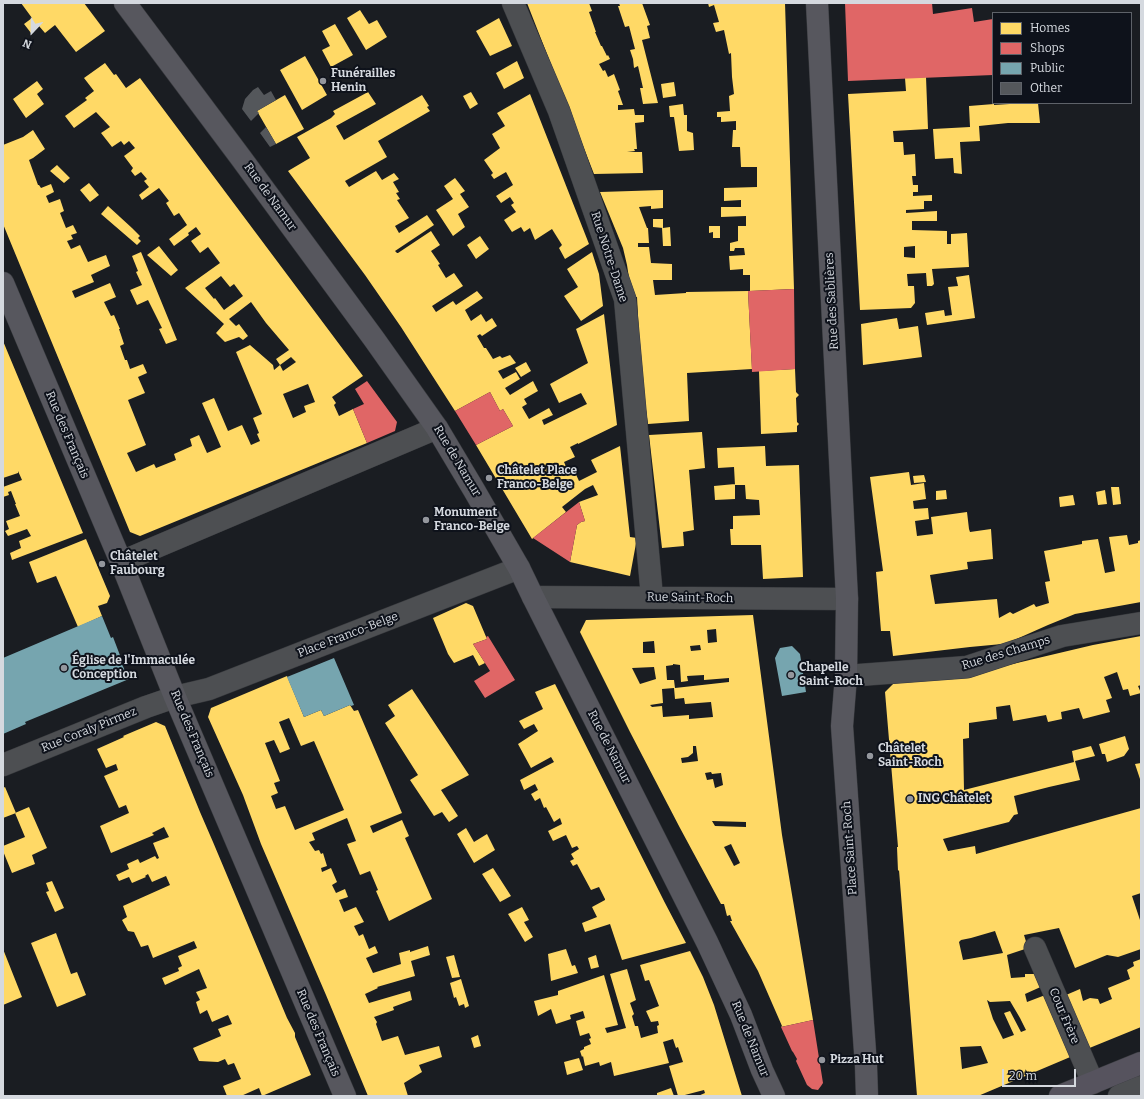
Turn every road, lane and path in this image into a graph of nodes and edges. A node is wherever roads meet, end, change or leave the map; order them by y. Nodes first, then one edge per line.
1 (125, 3) edge
2 (513, 3) edge
3 (817, 3) edge
4 (3, 284) edge
5 (437, 428) junction
6 (121, 562) junction
7 (519, 568) junction
8 (533, 597) junction
9 (652, 597) junction
10 (847, 599) junction
11 (1141, 623) edge
12 (846, 676) junction
13 (176, 697) junction
14 (3, 765) edge
15 (1035, 948) dead end
16 (1141, 1063) edge
17 (1093, 1083) junction
18 (1141, 1087) edge
19 (345, 1096) edge
20 (774, 1096) edge
21 (867, 1096) edge
22 (1060, 1096) edge
23 (1119, 1096) edge

1 - 5 main road, Rue de Namur
2 - 9 street, Rue Notre-Dame
3 - 10 main road, Rue des Sablières
4 - 6 main road, Rue des Français
5 - 6 street
5 - 7 main road, Rue de Namur
6 - 13 main road, Rue des Français
7 - 8 main road, Rue de Namur
7 - 13 street, Place Franco-Belge
8 - 9 street, Rue Saint-Roch
8 - 20 main road, Rue de Namur
9 - 10 street, Rue Saint-Roch
10 - 12 main road, Place Saint-Roch
11 - 12 street, Rue des Champs
12 - 21 main road, Place Saint-Roch
13 - 14 street, Rue Coraly Pirmez
13 - 19 main road, Rue des Français
15 - 17 street, Cour Frère
16 - 17 main road
17 - 22 main road
18 - 23 street

